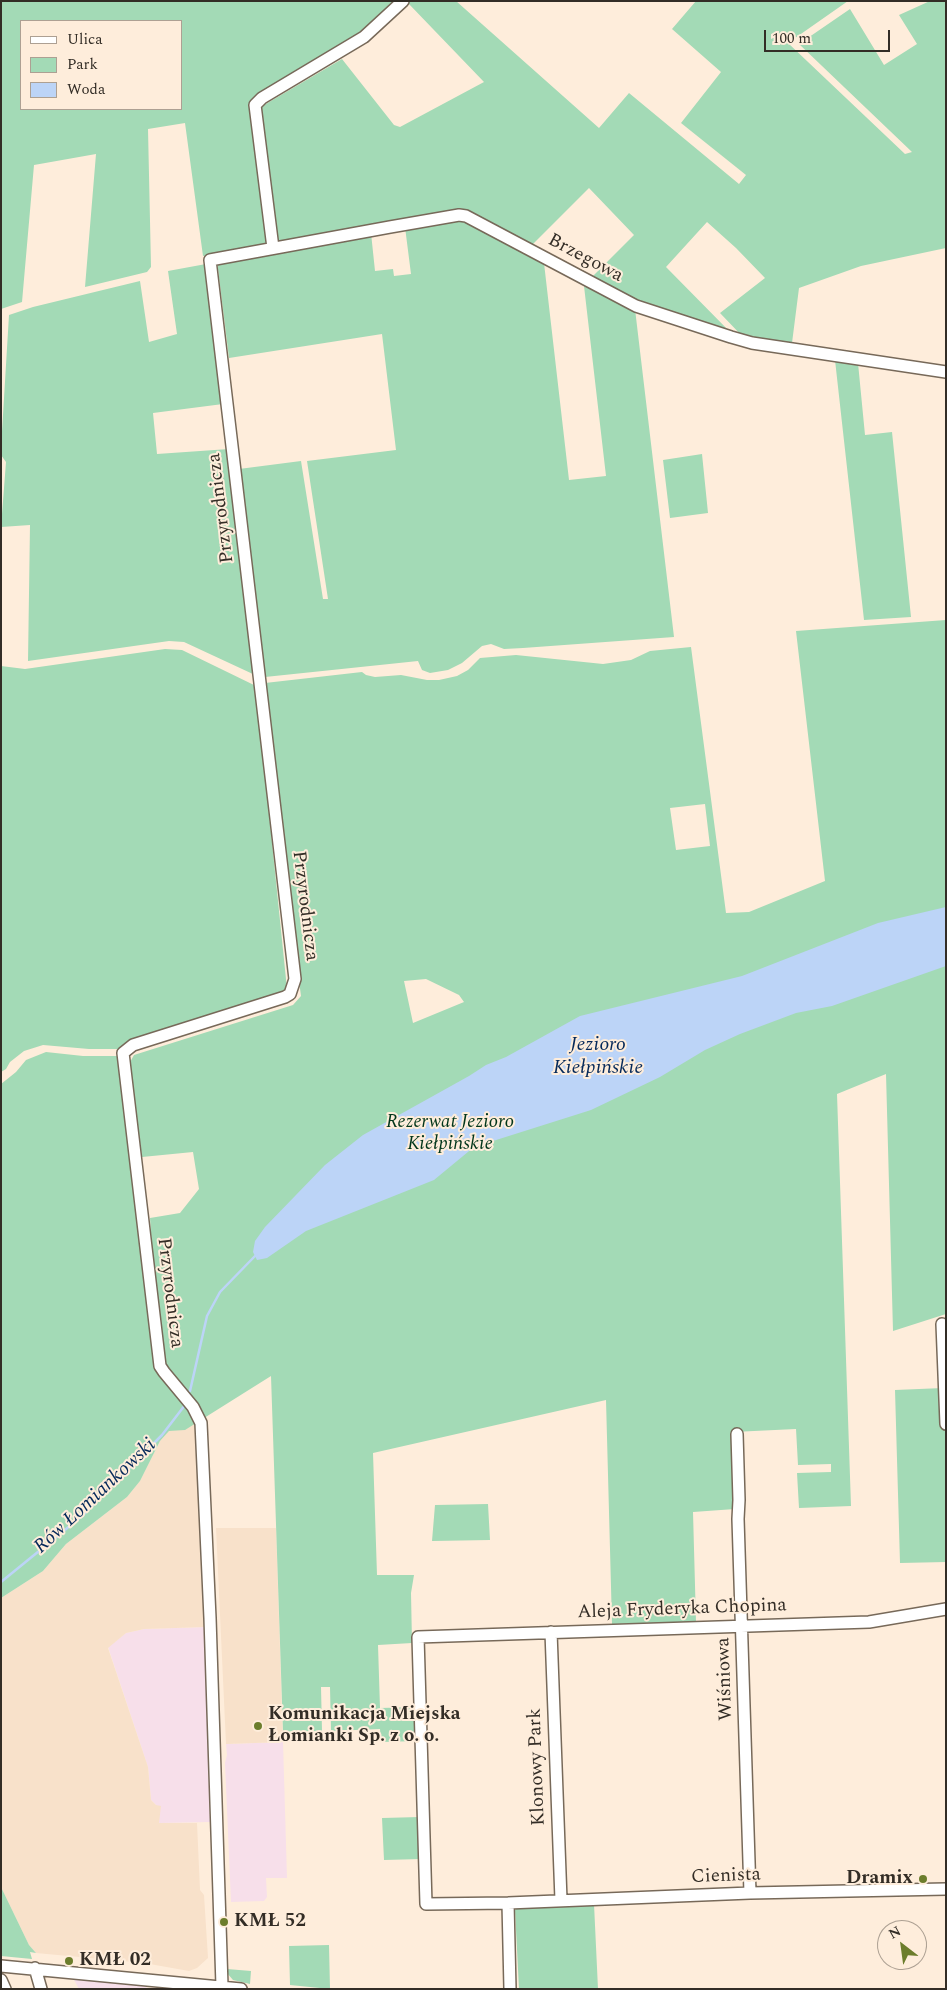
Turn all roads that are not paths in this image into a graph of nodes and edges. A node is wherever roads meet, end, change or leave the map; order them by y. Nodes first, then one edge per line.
1 (403, 1) edge
2 (273, 248) junction
3 (210, 260) joint
4 (946, 372) edge
5 (942, 1324) dead end
6 (946, 1424) edge
7 (737, 1434) dead end
8 (946, 1609) edge
9 (741, 1626) junction
10 (551, 1632) junction
11 (418, 1637) joint
12 (946, 1888) edge
13 (750, 1893) junction
14 (561, 1900) junction
15 (508, 1903) junction
16 (1, 1966) edge
17 (35, 1968) junction
18 (1, 1980) edge
19 (157, 1984) edge
20 (222, 1986) junction
21 (5, 1989) edge
22 (41, 1989) edge
23 (241, 1989) edge
24 (510, 1989) edge

1 - 2 street
2 - 3 street, Brzegowa
2 - 4 street, Brzegowa
3 - 20 street, Przyrodnicza
5 - 6 street
7 - 9 street, Wiśniowa
8 - 9 street, Aleja Fryderyka Chopina
9 - 10 street, Aleja Fryderyka Chopina
9 - 13 street, Wiśniowa
10 - 11 street, Aleja Fryderyka Chopina
10 - 14 street, Klonowy Park
11 - 15 street, Cienista
12 - 13 street, Cienista
13 - 14 street, Cienista
14 - 15 street, Cienista
15 - 24 street
16 - 17 street
17 - 19 street
17 - 22 street
18 - 21 street
19 - 20 street
20 - 23 street

